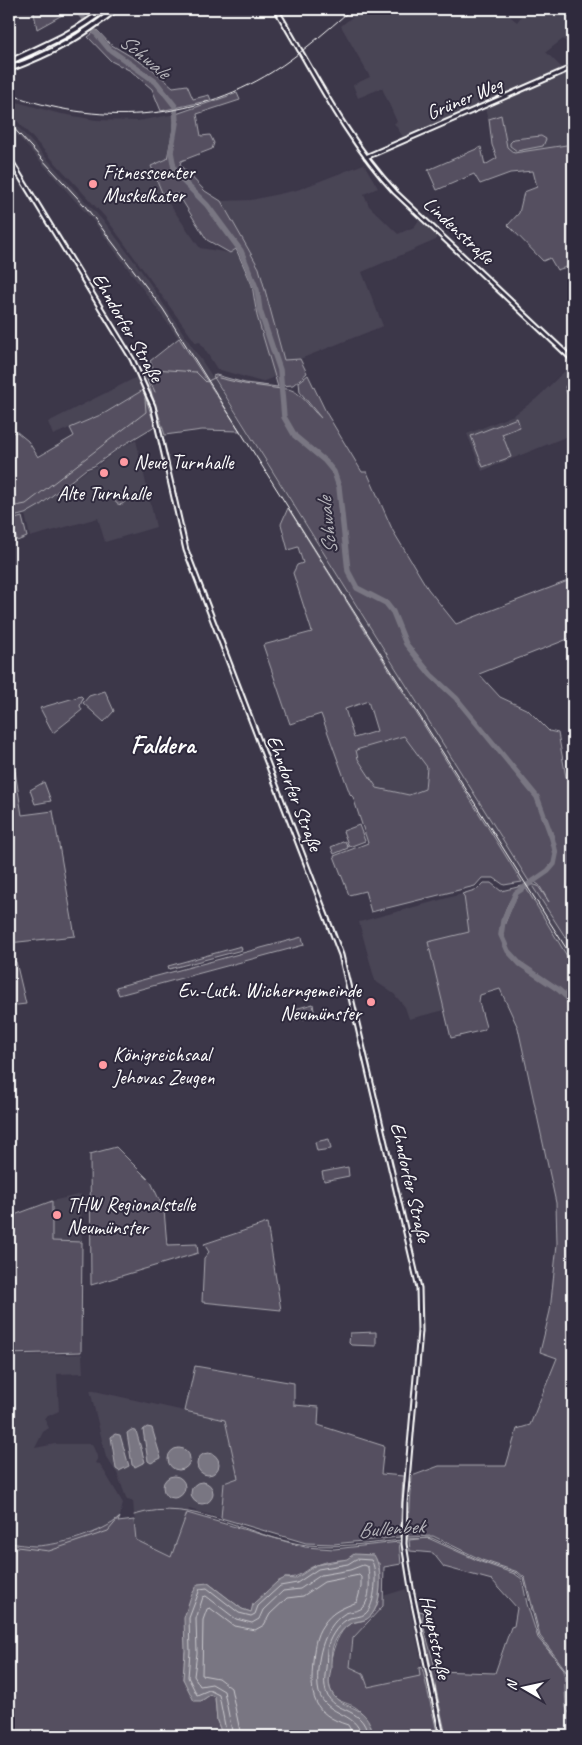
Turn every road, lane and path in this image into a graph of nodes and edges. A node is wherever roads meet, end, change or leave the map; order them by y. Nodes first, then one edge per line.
1 (105, 9) edge
2 (116, 9) edge
3 (276, 9) edge
4 (9, 62) edge
5 (573, 67) edge
6 (9, 69) edge
7 (366, 156) junction
8 (9, 158) edge
9 (573, 360) edge
10 (404, 1534) joint
11 (442, 1736) edge

1 - 4 main road
2 - 6 main road
3 - 7 street, Lindenstraße
5 - 7 street, Grüner Weg
7 - 9 street, Lindenstraße
8 - 10 street, Ehndorfer Straße
10 - 11 street, Hauptstraße

